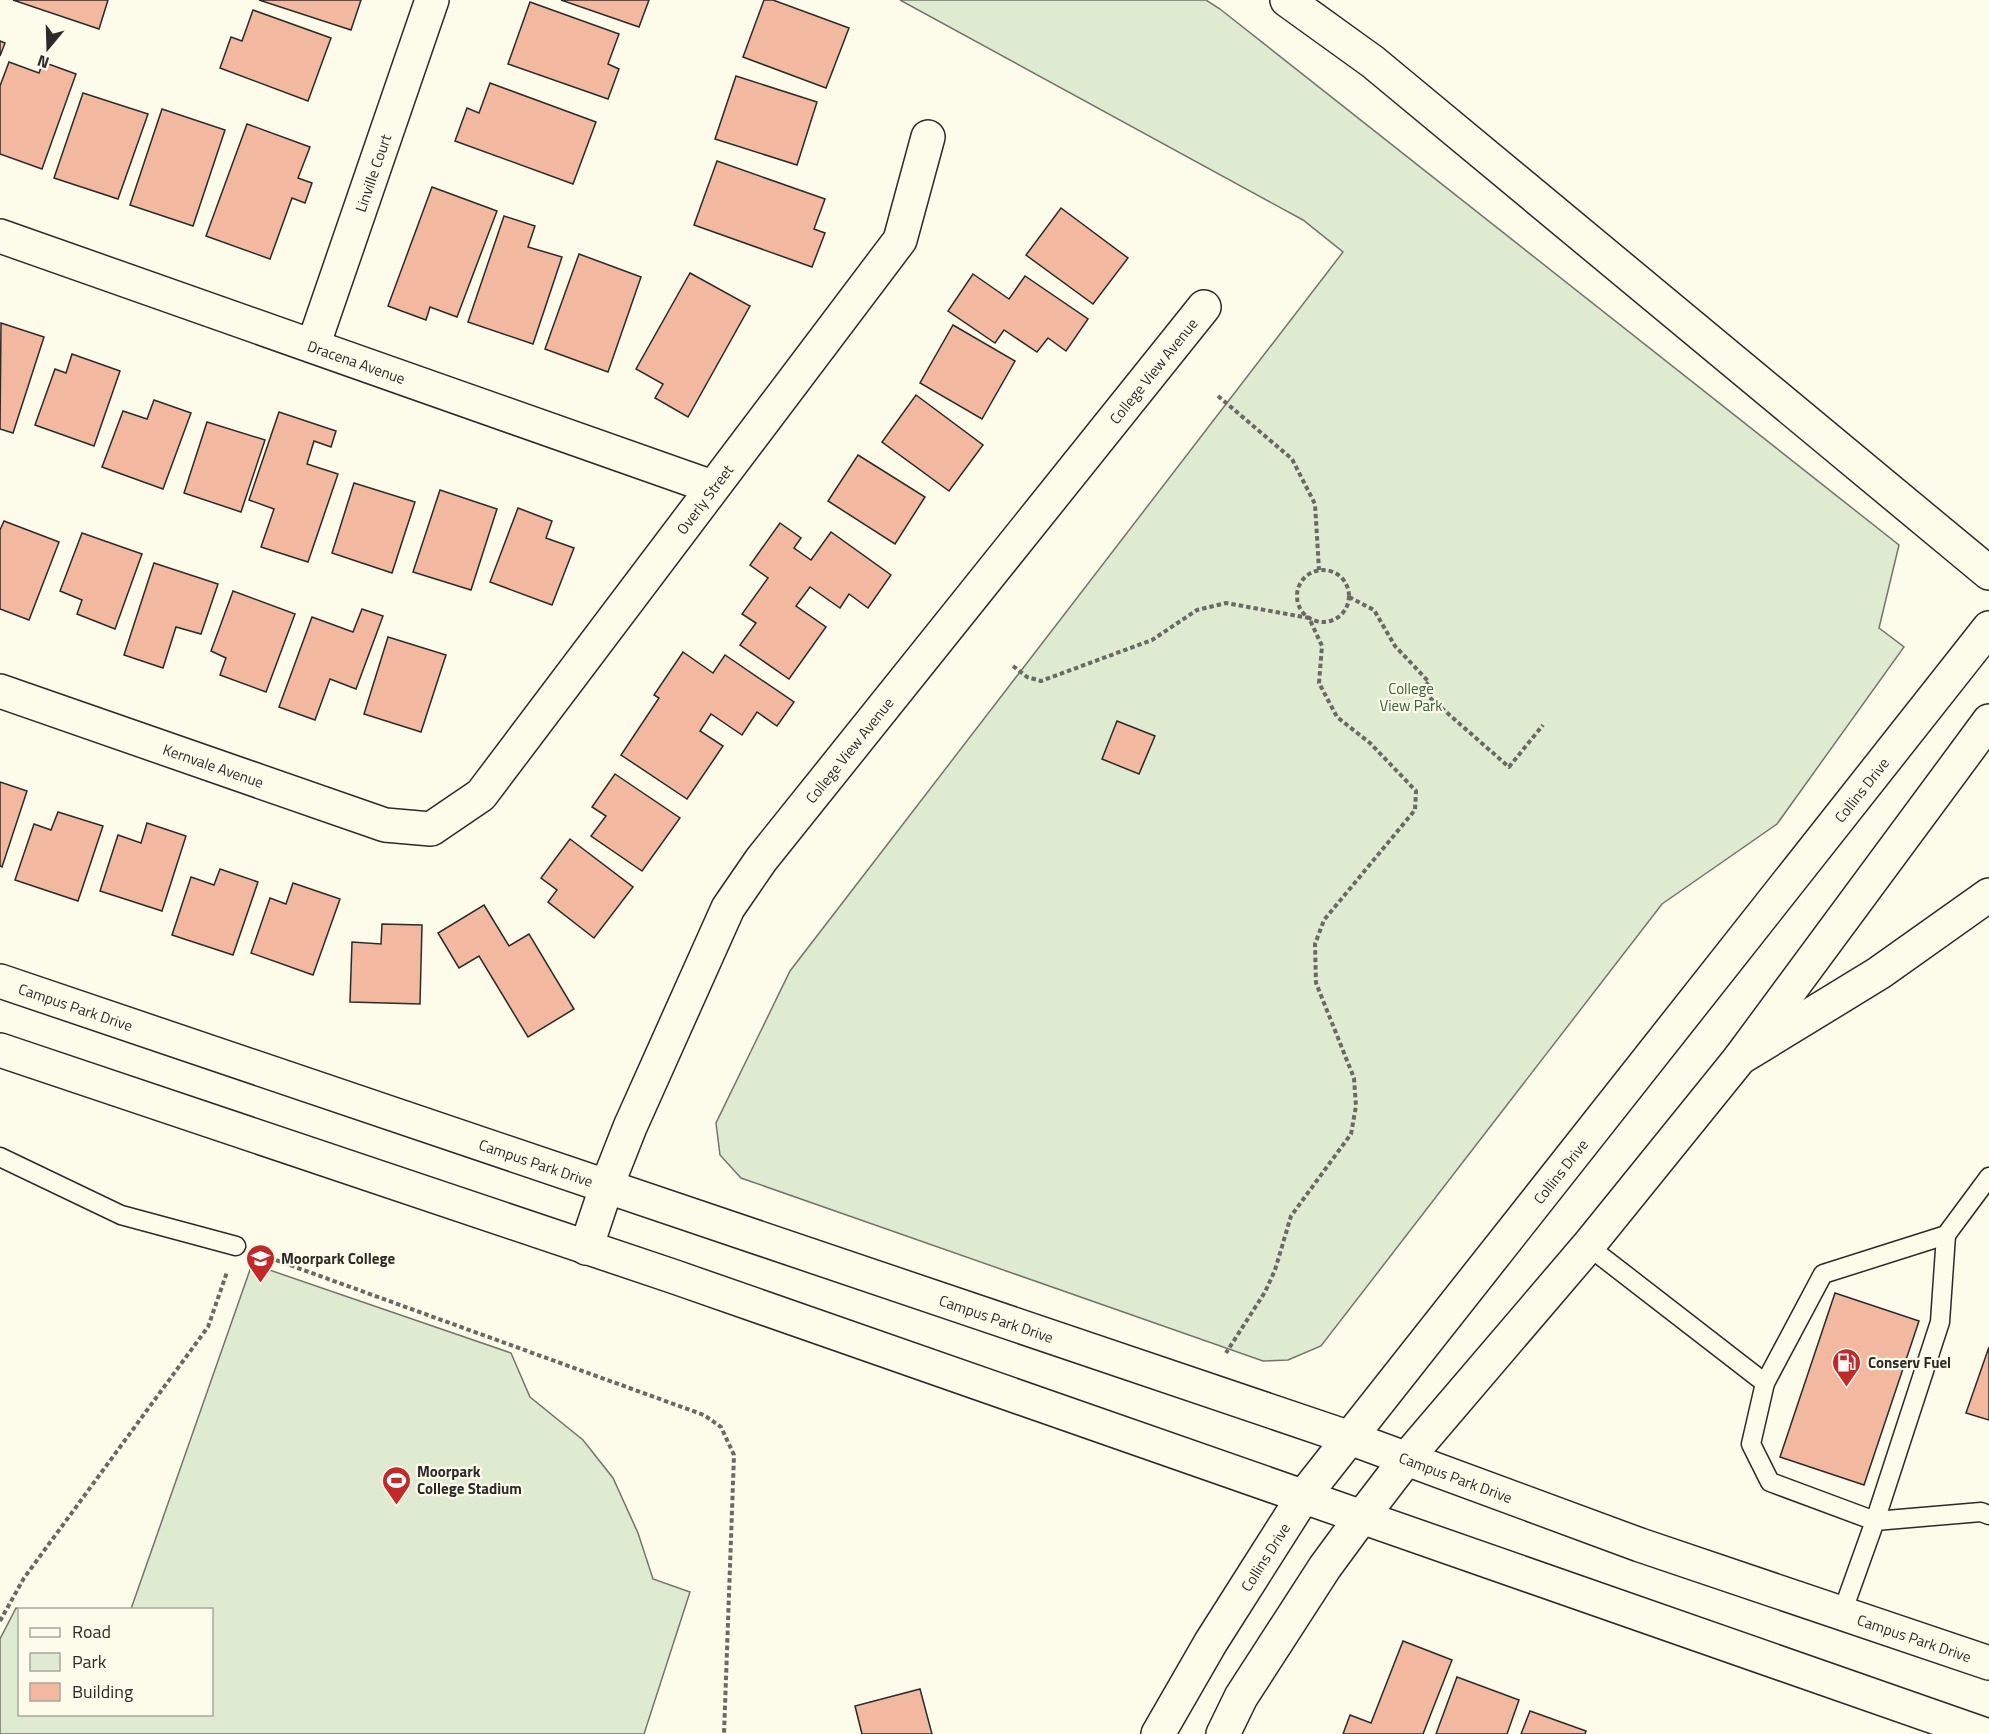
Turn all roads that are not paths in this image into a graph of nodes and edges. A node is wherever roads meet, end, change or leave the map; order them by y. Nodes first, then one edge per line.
1 (432, 0) edge
2 (1287, 0) edge
3 (928, 137) dead end
4 (0, 236) edge
5 (1204, 307) dead end
6 (313, 346) junction
7 (712, 487) junction
8 (1989, 573) edge
9 (1989, 628) edge
10 (0, 691) edge
11 (1989, 722) edge
12 (431, 829) joint
13 (1989, 895) edge
14 (0, 981) edge
15 (0, 1050) edge
16 (1740, 1058) junction
17 (0, 1157) edge
18 (1989, 1177) edge
19 (606, 1188) junction
20 (1946, 1235) junction
21 (236, 1246) road end
22 (1588, 1246) junction
23 (586, 1248) junction
24 (1765, 1383) junction
25 (1350, 1438) junction
26 (1407, 1458) junction
27 (1303, 1497) junction
28 (1989, 1515) edge
29 (1361, 1518) junction
30 (1875, 1521) junction
31 (1842, 1613) junction
32 (1989, 1663) edge
33 (1158, 1734) edge
34 (1223, 1734) edge
35 (1983, 1734) edge

1 - 6 main road, Linville Court
2 - 8 main road
3 - 7 main road, Overly Street
4 - 6 main road, Dracena Avenue
5 - 19 main road, College View Avenue
6 - 7 main road, Dracena Avenue
7 - 12 main road, Overly Street
9 - 25 main road, Collins Drive
10 - 12 main road, Kernvale Avenue
11 - 16 main road
13 - 16 main road
14 - 19 main road, Campus Park Drive
15 - 23 main road
16 - 22 main road
17 - 21 lane
18 - 20 lane
19 - 23 main road, College View Avenue
19 - 25 main road, Campus Park Drive
20 - 24 lane
20 - 30 lane
22 - 24 lane
22 - 26 main road
23 - 27 main road
24 - 30 lane
25 - 26 main road, Campus Park Drive
25 - 27 main road, Collins Drive
26 - 29 main road
26 - 31 main road, Campus Park Drive
27 - 29 main road
27 - 33 main road, Collins Drive
28 - 30 lane
29 - 34 main road
29 - 35 main road
30 - 31 lane
31 - 32 main road, Campus Park Drive

